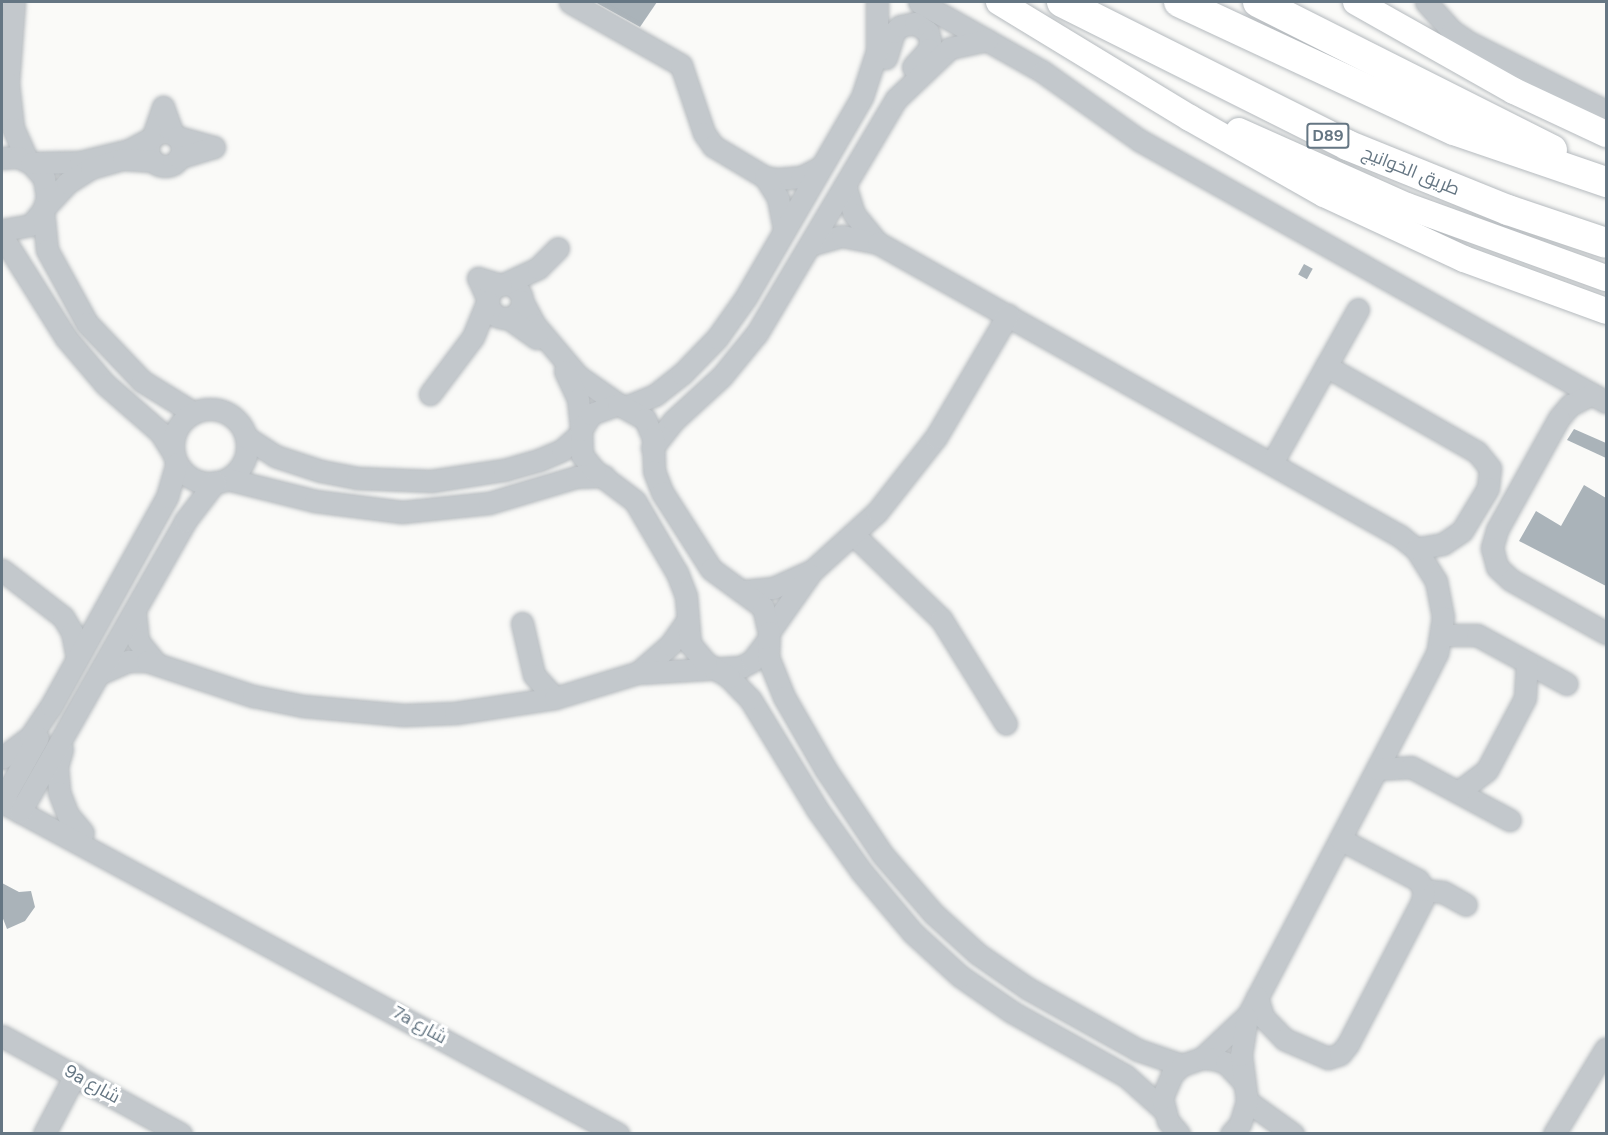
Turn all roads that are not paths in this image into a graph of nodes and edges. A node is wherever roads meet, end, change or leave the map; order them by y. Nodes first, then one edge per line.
1 (14, 2) edge
2 (570, 2) edge
3 (877, 2) edge
4 (919, 2) edge
5 (999, 2) edge
6 (1062, 2) edge
7 (1179, 2) edge
8 (1258, 2) edge
9 (1356, 2) edge
10 (1426, 2) edge
11 (987, 40) junction
12 (1125, 76) junction
13 (862, 97) junction
14 (887, 111) junction
15 (1606, 111) edge
16 (1606, 134) edge
17 (2, 158) edge
18 (100, 160) junction
19 (30, 162) junction
20 (821, 167) junction
21 (765, 177) junction
22 (1606, 182) edge
23 (845, 185) junction
24 (44, 208) junction
25 (2, 230) edge
26 (784, 230) junction
27 (2, 236) edge
28 (878, 243) junction
29 (1606, 243) edge
30 (810, 245) junction
31 (558, 248) dead end
32 (538, 268) junction
33 (1606, 278) edge
34 (495, 293) junction
35 (522, 301) junction
36 (1358, 309) dead end
37 (1606, 311) edge
38 (1008, 315) junction
39 (506, 318) junction
40 (473, 337) junction
41 (554, 353) junction
42 (1326, 366) junction
43 (430, 394) dead end
44 (1599, 398) edge
45 (623, 405) junction
46 (194, 413) junction
47 (580, 432) junction
48 (246, 437) junction
49 (652, 448) junction
50 (176, 458) junction
51 (1272, 463) junction
52 (604, 476) junction
53 (221, 480) junction
54 (854, 535) junction
55 (1416, 549) junction
56 (2, 570) edge
57 (813, 570) junction
58 (743, 591) junction
59 (110, 599) junction
60 (1441, 599) junction
61 (57, 610) junction
62 (135, 613) junction
63 (687, 621) junction
64 (522, 623) dead end
65 (1606, 633) edge
66 (1442, 635) junction
67 (1477, 635) junction
68 (768, 636) junction
69 (77, 658) junction
70 (156, 663) junction
71 (1527, 663) junction
72 (716, 669) junction
73 (101, 673) junction
74 (637, 673) junction
75 (555, 698) junction
76 (1525, 698) junction
77 (51, 706) junction
78 (73, 722) junction
79 (1006, 724) dead end
80 (1394, 736) junction
81 (2, 758) edge
82 (1411, 767) junction
83 (1377, 769) junction
84 (1488, 770) junction
85 (1458, 792) junction
86 (8, 802) edge
87 (1485, 807) junction
88 (1510, 820) dead end
89 (83, 833) junction
90 (1340, 839) junction
91 (1424, 890) junction
92 (1466, 905) dead end
93 (221, 917) junction
94 (1253, 1006) junction
95 (2, 1036) edge
96 (1606, 1048) edge
97 (1202, 1058) junction
98 (1182, 1065) junction
99 (75, 1075) junction
100 (1245, 1091) junction
101 (1164, 1110) junction
102 (44, 1134) edge
103 (181, 1134) edge
104 (618, 1134) edge
105 (1179, 1134) edge
106 (1231, 1134) edge
107 (1293, 1134) edge
108 (1554, 1134) edge

1 - 19 street
2 - 21 street
3 - 13 street
4 - 11 street
5 - 12 main road
6 - 29 highway, طريق الخوانيج / D89
7 - 22 highway
8 - 22 highway
9 - 16 main road
10 - 15 street
11 - 14 street
11 - 44 street
12 - 33 main road
12 - 37 main road
13 - 14 street
13 - 20 street
14 - 23 street
17 - 19 street
18 - 18 street
18 - 19 street
18 - 24 street
19 - 24 street
20 - 21 street
20 - 26 street
21 - 26 street
23 - 28 street
23 - 30 street
24 - 25 street
24 - 46 street
26 - 45 street
27 - 50 street
28 - 30 street
28 - 38 street
30 - 49 street
31 - 32 street
32 - 34 street
32 - 35 street
34 - 35 street
34 - 39 street
34 - 40 street
35 - 39 street
35 - 41 street
36 - 42 street
38 - 51 street
38 - 54 street
39 - 40 street
39 - 41 street
40 - 43 street
41 - 45 street
41 - 47 street
42 - 51 street
42 - 55 street
44 - 65 street
45 - 47 street
45 - 49 street
46 - 48 street
46 - 50 street
47 - 48 street
47 - 52 street
48 - 53 street
49 - 58 street
50 - 53 street
50 - 59 street
51 - 55 street
52 - 53 street
52 - 63 street
53 - 62 street
54 - 57 street
54 - 79 street
55 - 60 street
56 - 61 street
57 - 58 street
57 - 68 street
58 - 68 street
59 - 61 street
59 - 69 street
60 - 66 street
60 - 67 street
61 - 69 street
62 - 70 street
62 - 73 street
63 - 72 street
63 - 74 street
64 - 75 street
66 - 67 street
66 - 80 street
67 - 71 street
68 - 72 street
68 - 98 street
69 - 77 street
70 - 73 street
70 - 75 street
71 - 76 street
71 - 76 street
72 - 74 street
72 - 101 street
73 - 78 street
74 - 75 street
76 - 84 street
77 - 81 street
77 - 86 street
78 - 86 street
78 - 89 street
80 - 82 street
80 - 83 street
82 - 83 street
82 - 85 street
83 - 90 street
84 - 85 street
84 - 87 street
85 - 87 street
86 - 89 street, 7a شارع
86 - 93 street, 7a شارع
87 - 88 street
89 - 93 street, 7a شارع
90 - 91 street
90 - 94 street
91 - 92 street
91 - 94 street
93 - 104 street, 7a شارع
94 - 97 street
94 - 100 street
95 - 99 street, 9a شارع
96 - 108 street
97 - 98 street
97 - 100 street
98 - 101 street
99 - 102 street
99 - 103 street, 9a شارع
100 - 106 street
100 - 107 street
101 - 105 street

